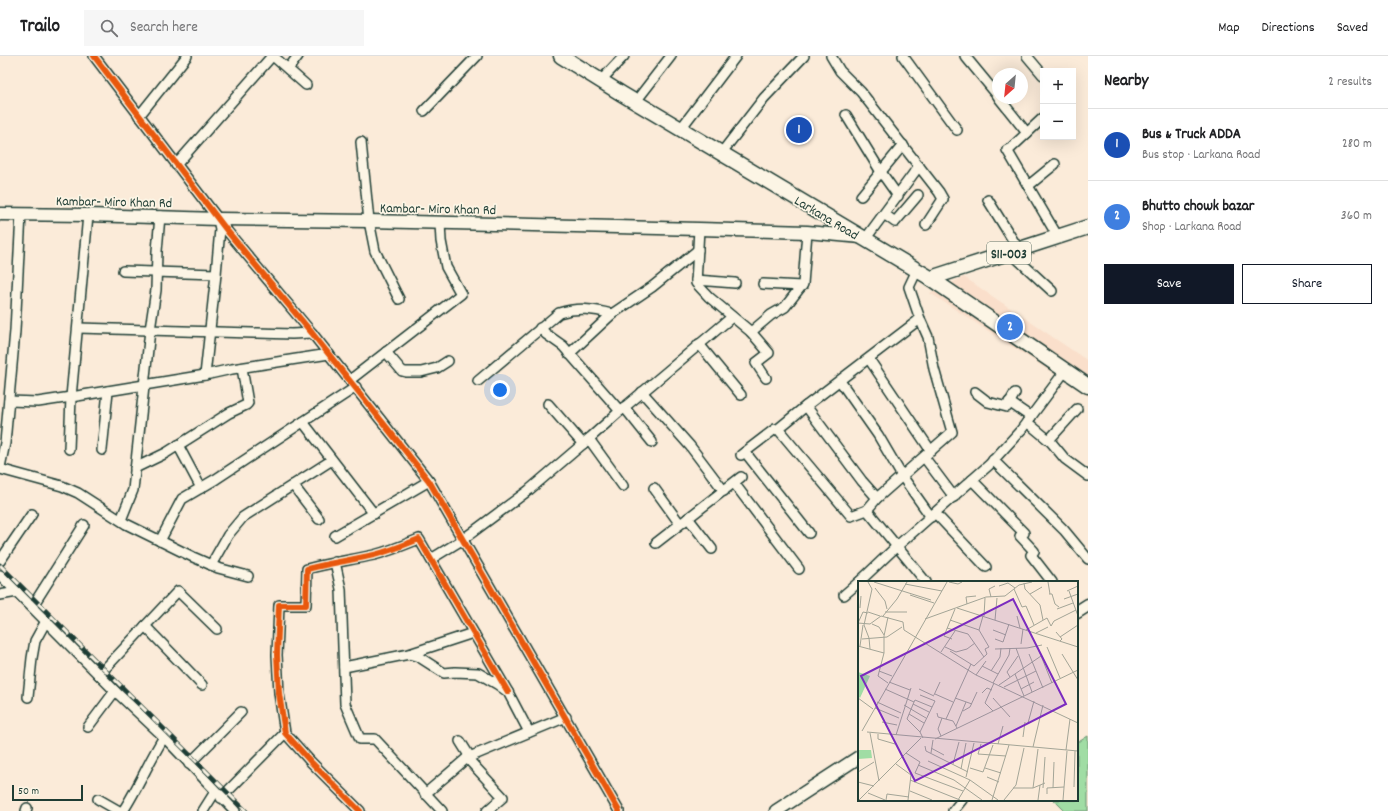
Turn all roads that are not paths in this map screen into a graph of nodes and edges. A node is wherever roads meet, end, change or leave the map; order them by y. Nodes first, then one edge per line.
1 (94, 56) edge
2 (187, 56) edge
3 (273, 56) edge
4 (298, 56) edge
5 (477, 56) edge
6 (561, 56) edge
7 (577, 56) edge
8 (624, 56) edge
9 (671, 56) edge
10 (736, 56) edge
11 (804, 56) edge
12 (831, 56) edge
13 (903, 56) edge
14 (965, 56) edge
15 (1027, 56) edge
16 (288, 69) junction
17 (1040, 71) edge
18 (606, 75) junction
19 (306, 85) dead end
20 (992, 89) edge
21 (640, 96) junction
22 (1004, 104) edge
23 (424, 111) dead end
24 (846, 115) dead end
25 (139, 116) junction
26 (1040, 121) edge
27 (685, 123) junction
28 (957, 130) dead end
29 (1027, 133) junction
30 (361, 142) dead end
31 (903, 146) junction
32 (726, 147) junction
33 (1055, 164) dead end
34 (176, 165) junction
35 (919, 166) junction
36 (881, 172) junction
37 (769, 177) junction
38 (1028, 186) junction
39 (918, 195) dead end
40 (862, 196) dead end
41 (898, 196) junction
42 (988, 200) dead end
43 (0, 214) edge
44 (21, 214) junction
45 (884, 214) junction
46 (88, 215) junction
47 (160, 216) junction
48 (218, 219) junction
49 (369, 221) junction
50 (440, 223) junction
51 (926, 225) dead end
52 (1088, 227) edge
53 (699, 229) junction
54 (807, 232) junction
55 (868, 236) junction
56 (1058, 237) junction
57 (698, 250) junction
58 (1015, 251) junction
59 (917, 270) junction
60 (124, 271) dead end
61 (156, 272) junction
62 (216, 274) junction
63 (934, 277) junction
64 (696, 280) junction
65 (735, 283) dead end
66 (762, 284) dead end
67 (802, 286) junction
68 (1052, 291) dead end
69 (399, 299) dead end
70 (612, 314) junction
71 (732, 317) junction
72 (920, 319) junction
73 (78, 328) junction
74 (540, 328) junction
75 (150, 330) junction
76 (209, 332) junction
77 (751, 332) junction
78 (312, 333) junction
79 (699, 344) junction
80 (386, 352) junction
81 (329, 354) junction
82 (569, 354) junction
83 (869, 359) junction
84 (448, 361) dead end
85 (242, 368) junction
86 (1065, 371) junction
87 (205, 375) junction
88 (1088, 377) edge
89 (766, 378) dead end
90 (478, 381) dead end
91 (840, 381) junction
92 (145, 384) junction
93 (353, 384) junction
94 (1088, 386) edge
95 (108, 391) junction
96 (642, 392) junction
97 (975, 392) dead end
98 (1015, 393) dead end
99 (741, 395) dead end
100 (71, 397) junction
101 (9, 401) junction
102 (1009, 402) junction
103 (548, 404) dead end
104 (806, 406) junction
105 (622, 409) junction
106 (1077, 409) dead end
107 (1029, 419) junction
108 (303, 422) junction
109 (778, 429) junction
110 (1049, 440) junction
111 (586, 441) junction
112 (652, 442) dead end
113 (178, 445) junction
114 (69, 449) dead end
115 (102, 450) dead end
116 (927, 454) junction
117 (332, 460) junction
118 (993, 460) junction
119 (0, 468) edge
120 (135, 468) junction
121 (902, 476) junction
122 (1088, 476) edge
123 (741, 477) dead end
124 (972, 480) junction
125 (429, 482) junction
126 (734, 483) junction
127 (293, 485) junction
128 (623, 486) dead end
129 (201, 488) junction
130 (654, 488) dead end
131 (724, 491) junction
132 (954, 497) junction
133 (877, 498) junction
134 (867, 510) junction
135 (32, 514) dead end
136 (374, 514) junction
137 (933, 515) junction
138 (688, 518) junction
139 (318, 519) dead end
140 (121, 520) junction
141 (680, 524) junction
142 (84, 525) dead end
143 (809, 533) dead end
144 (335, 536) dead end
145 (462, 540) junction
146 (160, 541) junction
147 (656, 543) dead end
148 (896, 547) junction
149 (712, 549) dead end
150 (431, 559) junction
151 (1088, 559) edge
152 (0, 561) edge
153 (335, 562) junction
154 (211, 565) junction
155 (986, 567) dead end
156 (799, 569) dead end
157 (0, 575) edge
158 (248, 576) dead end
159 (862, 581) edge
160 (925, 581) edge
161 (1051, 581) edge
162 (858, 585) edge
163 (17, 592) junction
164 (0, 595) edge
165 (844, 596) dead end
166 (1088, 605) edge
167 (32, 607) junction
168 (1078, 611) edge
169 (46, 620) junction
170 (145, 626) junction
171 (216, 629) dead end
172 (473, 633) junction
173 (409, 654) junction
174 (344, 667) junction
175 (98, 675) junction
176 (202, 686) dead end
177 (114, 691) junction
178 (508, 692) junction
179 (28, 697) dead end
180 (241, 712) dead end
181 (566, 717) junction
182 (88, 727) dead end
183 (529, 732) junction
184 (285, 733) junction
185 (164, 738) junction
186 (460, 741) dead end
187 (468, 757) junction
188 (858, 758) edge
189 (189, 764) junction
190 (425, 794) junction
191 (218, 795) junction
192 (98, 799) dead end
193 (961, 801) edge
194 (119, 811) edge
195 (123, 811) edge
196 (204, 811) edge
197 (235, 811) edge
198 (360, 811) edge
199 (442, 811) edge
200 (487, 811) edge
201 (619, 811) edge
202 (776, 811) edge
203 (953, 811) edge

1 - 25 street
2 - 25 street
3 - 16 street
3 - 34 street
4 - 16 street
5 - 23 street
6 - 37 main road, Larkana Road
7 - 18 main road, Larkana Road
8 - 18 street
9 - 21 street
10 - 27 street
11 - 32 street
12 - 31 street
13 - 28 street
14 - 20 street
15 - 17 street
16 - 19 street
18 - 21 main road, Larkana Road
21 - 27 main road, Larkana Road
22 - 29 street
24 - 36 street
25 - 34 street
26 - 29 street
27 - 32 main road, Larkana Road
29 - 38 street
30 - 49 street
31 - 35 street
31 - 36 street
32 - 37 main road, Larkana Road
33 - 38 street
34 - 48 street
35 - 41 street
35 - 51 street
36 - 40 street
36 - 41 street
37 - 55 main road, Larkana Road
38 - 56 street
39 - 45 street
41 - 45 street
42 - 58 street
43 - 44 main road, Kambar- Miro Khan Rd
44 - 46 main road, Kambar- Miro Khan Rd
44 - 101 street
45 - 55 street
46 - 47 main road, Kambar- Miro Khan Rd
46 - 73 street
47 - 48 main road, Kambar- Miro Khan Rd
47 - 61 street
48 - 49 main road, Kambar- Miro Khan Rd
48 - 62 street
48 - 78 street
49 - 50 main road, Kambar- Miro Khan Rd
49 - 69 street
50 - 53 main road, Kambar- Miro Khan Rd
50 - 80 street
52 - 56 main road, S11-003
53 - 54 main road, Kambar- Miro Khan Rd
53 - 57 street
54 - 55 main road, Kambar- Miro Khan Rd
54 - 67 street
55 - 59 main road, Larkana Road
55 - 63 main road, Larkana Road
56 - 58 main road, S11-003
57 - 64 street
57 - 70 street
58 - 63 main road, S11-003
58 - 68 street
59 - 63 main road, Larkana Road
59 - 72 street
60 - 61 street
61 - 62 street
61 - 75 street
62 - 76 street
63 - 86 main road, Larkana Road
63 - 88 main road, Larkana Road
64 - 65 street
64 - 71 street
66 - 67 street
67 - 77 street
70 - 74 street
70 - 82 street
71 - 77 street
71 - 79 street
72 - 83 street
72 - 116 street
73 - 75 street
73 - 100 street
74 - 82 street
74 - 90 street
75 - 76 street
75 - 92 street
76 - 78 street
76 - 87 street
77 - 89 street
78 - 81 street
79 - 96 street
79 - 99 street
80 - 84 street
80 - 93 street
81 - 85 street
81 - 93 street
82 - 105 street
83 - 91 street
83 - 116 street
85 - 87 street
85 - 113 street
86 - 94 main road, Larkana Road
86 - 107 street
87 - 92 street
91 - 104 street
91 - 121 street
92 - 95 street
92 - 120 street
93 - 108 street
93 - 125 street
95 - 100 street
95 - 115 street
96 - 105 street
96 - 131 street
97 - 102 street
98 - 102 street
100 - 101 street
100 - 114 street
101 - 119 street
102 - 107 street
103 - 111 street
104 - 109 street
104 - 133 street
105 - 111 street
105 - 112 street
106 - 110 street
107 - 110 street
107 - 118 street
108 - 117 street
108 - 129 street
109 - 134 street
109 - 143 street
110 - 122 street
111 - 128 street
111 - 145 street
113 - 120 street
113 - 129 street
116 - 121 street
116 - 132 street
117 - 127 street
117 - 136 street
118 - 124 street
118 - 151 street
119 - 140 street
120 - 140 street
121 - 133 street
121 - 137 street
123 - 126 street
124 - 132 street
124 - 161 street
125 - 136 street
125 - 145 street
126 - 131 street
126 - 156 street
127 - 139 street
127 - 154 street
129 - 146 street
130 - 141 street
131 - 138 street
132 - 137 street
133 - 134 street
134 - 148 street
135 - 152 street
136 - 144 street
137 - 148 street
137 - 155 street
138 - 141 street
138 - 149 street
140 - 146 street
141 - 147 street
142 - 167 street
145 - 150 street
145 - 181 street
146 - 154 street
148 - 159 street
148 - 160 street
150 - 153 street
150 - 172 street
153 - 174 street
153 - 184 street
154 - 158 street
157 - 163 street
162 - 165 street
163 - 164 street
163 - 167 street
166 - 168 main road
167 - 169 street
169 - 175 street
169 - 179 street
170 - 171 street
170 - 175 street
170 - 176 street
172 - 173 street
172 - 178 street
173 - 174 street
173 - 178 street
174 - 190 street
175 - 177 street
177 - 182 street
177 - 185 street
178 - 183 street
180 - 189 street
181 - 183 street
181 - 201 street
183 - 187 street
184 - 191 street
184 - 198 street
185 - 189 street
185 - 195 street
186 - 187 street
187 - 190 street
187 - 200 street
188 - 202 main road
189 - 191 street
190 - 199 street
191 - 196 street
191 - 197 street
192 - 194 street
193 - 203 street

